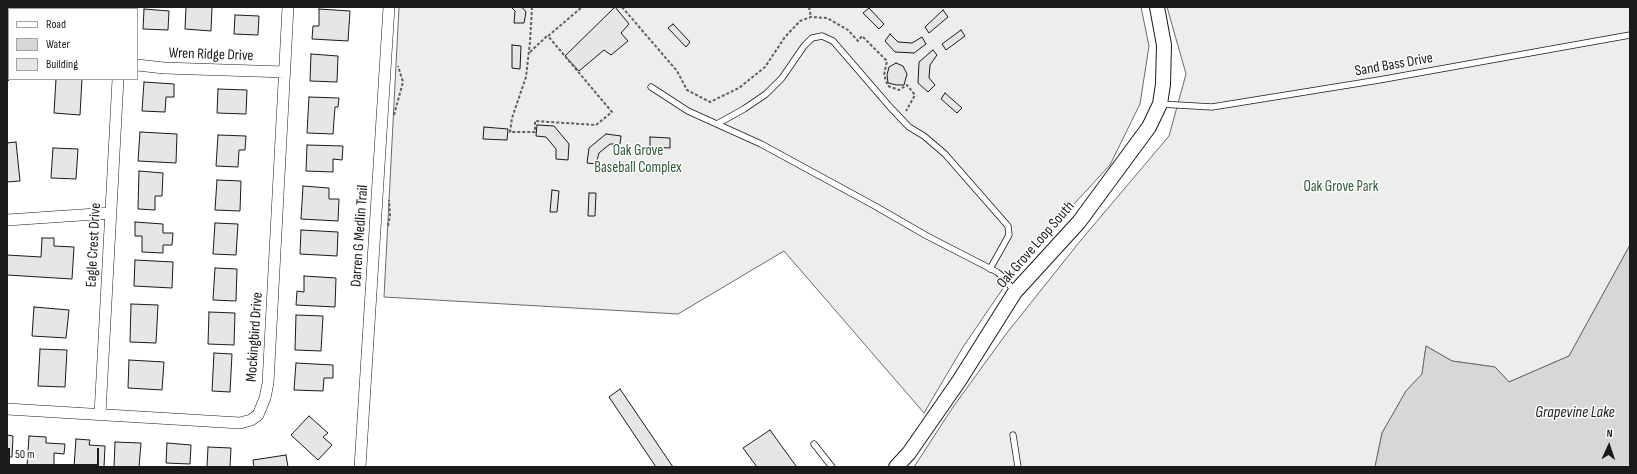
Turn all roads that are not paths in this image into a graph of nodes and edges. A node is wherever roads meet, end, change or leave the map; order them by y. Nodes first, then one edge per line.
1 (288, 7) edge
2 (389, 7) edge
3 (1157, 7) edge
4 (1630, 35) edge
5 (138, 65) edge
6 (284, 72) junction
7 (118, 80) edge
8 (651, 87) dead end
9 (1160, 104) junction
10 (717, 124) junction
11 (111, 213) junction
12 (7, 220) edge
13 (990, 268) junction
14 (1015, 292) junction
15 (7, 409) edge
16 (100, 414) junction
17 (1013, 435) dead end
18 (814, 444) dead end
19 (360, 467) edge
20 (832, 467) edge
21 (896, 467) edge
22 (1018, 467) edge

1 - 6 street, Mockingbird Drive
2 - 19 street, Darren G Medlin Trail
3 - 9 street, Oak Grove Loop South
4 - 9 lane, Sand Bass Drive
5 - 6 street, Wren Ridge Drive
6 - 16 street, Mockingbird Drive
7 - 11 street, Eagle Crest Drive
8 - 10 lane
9 - 14 street, Oak Grove Loop South
10 - 13 lane
10 - 13 lane
11 - 12 street
11 - 16 street, Eagle Crest Drive
13 - 14 lane
14 - 21 street, Oak Grove Loop South
15 - 16 street, Mockingbird Drive
17 - 22 lane
18 - 20 lane

